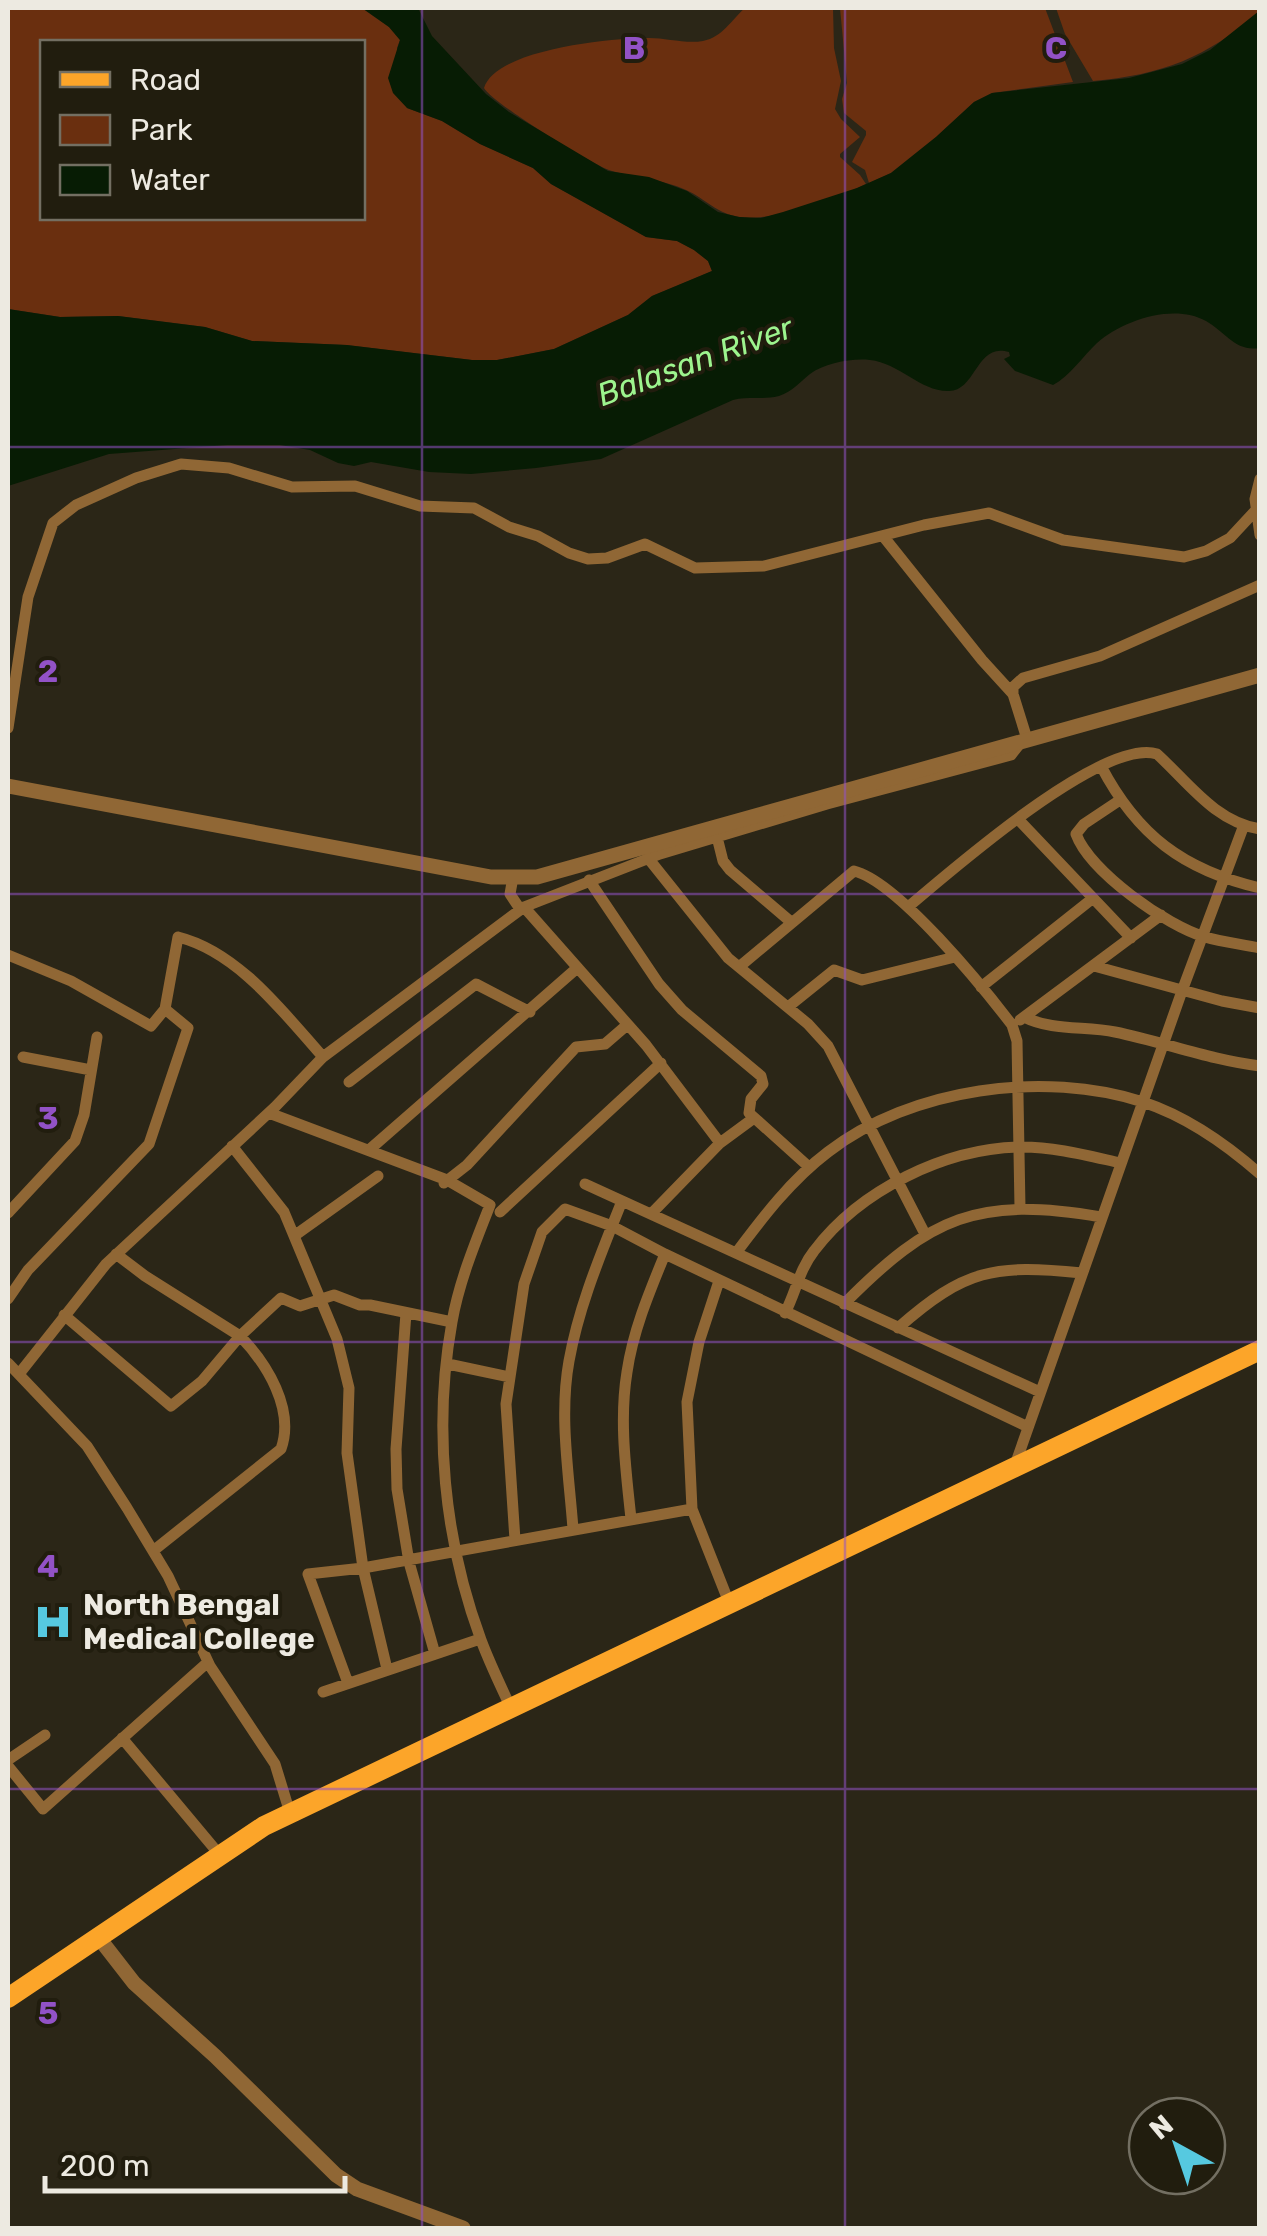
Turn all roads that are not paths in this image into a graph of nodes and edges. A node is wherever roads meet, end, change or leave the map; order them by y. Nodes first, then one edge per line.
1 (1260, 479) edge
2 (1256, 510) junction
3 (1260, 535) edge
4 (883, 536) junction
5 (1260, 585) edge
6 (1260, 675) edge
7 (1013, 694) junction
8 (8, 728) edge
9 (1024, 740) junction
10 (1101, 766) junction
11 (8, 786) edge
12 (1120, 800) junction
13 (1018, 819) junction
14 (1244, 825) junction
15 (1260, 828) edge
16 (717, 836) junction
17 (648, 858) junction
18 (512, 877) junction
19 (589, 880) junction
20 (1223, 880) junction
21 (1260, 888) edge
22 (1092, 899) junction
23 (908, 906) junction
24 (522, 908) junction
25 (1161, 916) junction
26 (791, 922) junction
27 (1202, 936) junction
28 (1131, 938) junction
29 (1260, 948) edge
30 (8, 955) edge
31 (955, 957) junction
32 (1094, 966) junction
33 (739, 967) junction
34 (576, 969) junction
35 (981, 987) junction
36 (1182, 991) junction
37 (788, 1007) junction
38 (1260, 1008) edge
39 (164, 1009) junction
40 (530, 1012) junction
41 (1018, 1021) junction
42 (627, 1025) junction
43 (97, 1036) dead end
44 (1162, 1046) junction
45 (23, 1057) dead end
46 (323, 1057) junction
47 (661, 1062) junction
48 (1260, 1066) edge
49 (91, 1070) junction
50 (350, 1082) dead end
51 (1018, 1088) junction
52 (1142, 1102) junction
53 (269, 1113) junction
54 (754, 1118) junction
55 (871, 1126) junction
56 (720, 1144) junction
57 (232, 1146) junction
58 (1020, 1147) junction
59 (370, 1150) junction
60 (1121, 1163) junction
61 (809, 1167) junction
62 (1260, 1174) edge
63 (378, 1176) dead end
64 (897, 1182) junction
65 (444, 1183) junction
66 (586, 1184) dead end
67 (622, 1201) junction
68 (1020, 1208) junction
69 (500, 1212) dead end
70 (8, 1213) edge
71 (651, 1214) junction
72 (1102, 1218) junction
73 (612, 1226) junction
74 (925, 1234) junction
75 (294, 1236) junction
76 (736, 1253) junction
77 (116, 1254) junction
78 (665, 1254) junction
79 (1082, 1273) junction
80 (719, 1282) junction
81 (796, 1282) junction
82 (8, 1298) edge
83 (320, 1299) junction
84 (844, 1304) junction
85 (406, 1313) junction
86 (785, 1313) junction
87 (64, 1315) junction
88 (452, 1322) junction
89 (898, 1328) junction
90 (240, 1336) junction
91 (1260, 1350) edge
92 (8, 1363) edge
93 (448, 1364) junction
94 (19, 1374) junction
95 (510, 1377) junction
96 (1040, 1392) junction
97 (1028, 1427) junction
98 (1014, 1468) junction
99 (692, 1509) junction
100 (630, 1519) junction
101 (574, 1529) junction
102 (515, 1540) junction
103 (153, 1551) junction
104 (456, 1553) junction
105 (410, 1562) junction
106 (363, 1568) junction
107 (730, 1605) junction
108 (480, 1639) junction
109 (435, 1654) junction
110 (208, 1662) junction
111 (387, 1669) junction
112 (348, 1683) junction
113 (322, 1692) dead end
114 (512, 1710) junction
115 (45, 1736) dead end
116 (122, 1738) junction
117 (8, 1763) edge
118 (290, 1813) junction
119 (219, 1854) junction
120 (99, 1938) junction
121 (8, 1998) edge
122 (463, 2228) edge

1 - 2 street
2 - 3 street
2 - 4 street
4 - 7 street
4 - 8 street
5 - 7 street
6 - 9 street
7 - 9 street
9 - 16 street
9 - 18 street
10 - 12 street
10 - 13 street
10 - 14 street
11 - 18 street
12 - 20 street
12 - 25 street
13 - 22 street
13 - 23 street
14 - 15 street
14 - 20 street
16 - 17 street
16 - 26 street
17 - 19 street
17 - 33 street
18 - 24 street
19 - 24 street
19 - 54 street
20 - 21 street
20 - 27 street
22 - 28 street
22 - 35 street
23 - 26 street
23 - 31 street
24 - 34 street
24 - 46 street
25 - 27 street
25 - 28 street
26 - 33 street
27 - 29 street
27 - 36 street
28 - 32 street
30 - 39 street
31 - 35 street
31 - 37 street
32 - 36 street
32 - 41 street
33 - 37 street
34 - 40 street
34 - 42 street
35 - 41 street
36 - 38 street
36 - 44 street
37 - 55 street
39 - 46 street
39 - 82 street
40 - 50 street
40 - 59 street
41 - 44 street
41 - 51 street
42 - 47 street
42 - 65 street
43 - 49 street
44 - 48 street
44 - 52 street
45 - 49 street
46 - 53 street
47 - 56 street
47 - 69 street
49 - 70 street
51 - 52 street
51 - 55 street
51 - 58 street
52 - 60 street
52 - 62 street
53 - 57 street
53 - 59 street
54 - 56 street
54 - 61 street
55 - 61 street
55 - 64 street
56 - 71 street
57 - 75 street
57 - 77 street
58 - 60 street
58 - 64 street
58 - 68 street
59 - 65 street
60 - 72 street
61 - 76 street
63 - 75 street
64 - 74 street
64 - 81 street
65 - 88 street
66 - 67 street
67 - 71 street
67 - 73 street
68 - 72 street
68 - 74 street
71 - 76 street
72 - 79 street
73 - 78 street
73 - 95 street
73 - 101 street
74 - 84 street
75 - 83 street
76 - 81 street
77 - 87 street
77 - 90 street
78 - 80 street
78 - 100 street
79 - 89 street
79 - 96 street
80 - 86 street
80 - 99 street
81 - 84 street
81 - 86 street
83 - 85 street
83 - 90 street
83 - 106 street
84 - 89 street
85 - 88 street
85 - 105 street
86 - 97 street
87 - 90 street
87 - 94 street
88 - 93 street
89 - 96 street
90 - 103 street
91 - 98 main road
92 - 94 street
93 - 95 street
93 - 104 street
94 - 103 street
95 - 102 street
96 - 97 street
97 - 98 street
98 - 107 main road
99 - 100 street
99 - 107 street
100 - 101 street
101 - 102 street
102 - 104 street
103 - 110 street
104 - 105 street
104 - 108 street
105 - 106 street
105 - 109 street
106 - 111 street
106 - 112 street
107 - 114 main road
108 - 109 street
108 - 114 street
109 - 111 street
110 - 116 street
110 - 118 street
111 - 112 street
112 - 113 street
114 - 118 main road
115 - 117 street
116 - 117 street
116 - 119 street
118 - 119 main road
119 - 120 main road
120 - 121 main road
120 - 122 street

